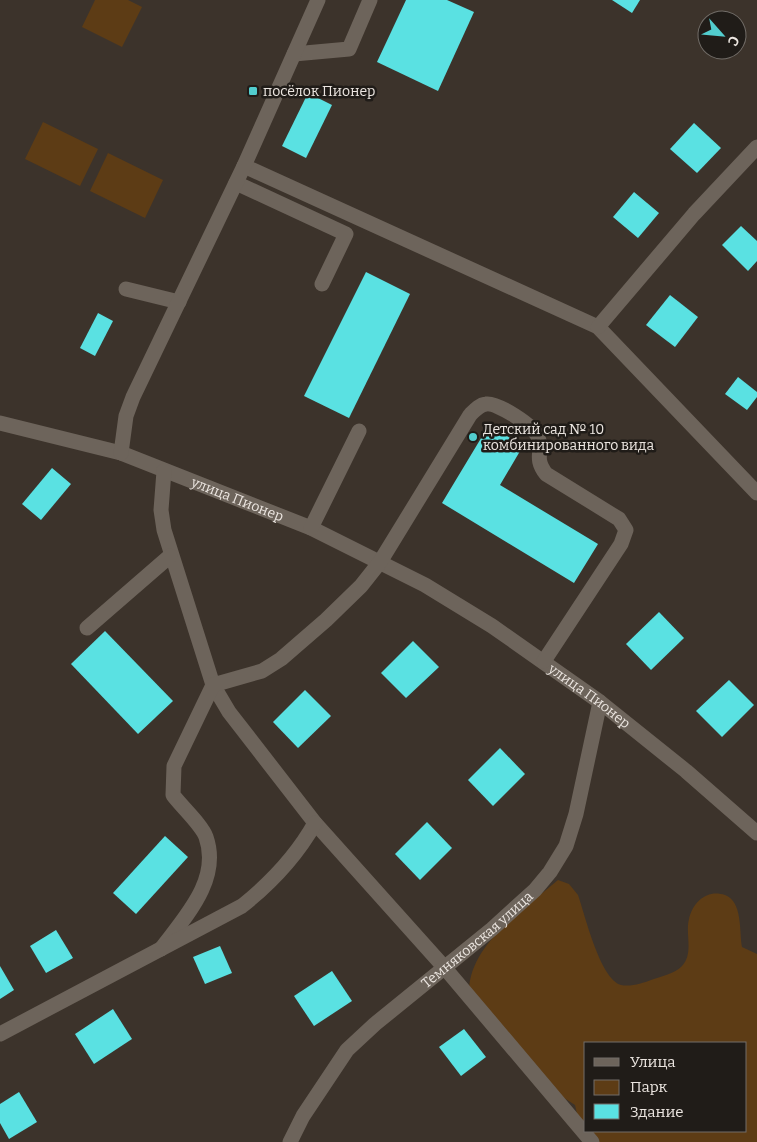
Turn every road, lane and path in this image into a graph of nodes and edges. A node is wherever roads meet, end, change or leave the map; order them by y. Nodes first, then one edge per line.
1 (318, 0) edge
2 (370, 0) edge
3 (294, 54) junction
4 (757, 147) edge
5 (244, 166) junction
6 (236, 183) junction
7 (322, 284) dead end
8 (126, 289) dead end
9 (179, 302) junction
10 (598, 327) junction
11 (0, 423) edge
12 (359, 430) dead end
13 (121, 454) junction
14 (164, 471) junction
15 (757, 493) edge
16 (311, 528) junction
17 (170, 556) junction
18 (380, 562) junction
19 (87, 628) dead end
20 (544, 661) junction
21 (213, 685) junction
22 (600, 702) junction
23 (315, 823) junction
24 (757, 833) edge
25 (161, 949) junction
26 (444, 967) junction
27 (0, 1034) edge
28 (290, 1142) edge
29 (592, 1142) edge

1 - 3 street
2 - 3 street
3 - 5 street
4 - 10 street
5 - 6 street
5 - 10 street
6 - 7 street
6 - 9 street
8 - 9 street
9 - 13 street
10 - 15 street
11 - 13 street, улица Пионер
12 - 16 street
13 - 14 street, улица Пионер
14 - 16 street, улица Пионер
14 - 17 street
16 - 18 street, улица Пионер
17 - 19 street
17 - 21 street
18 - 20 street, улица Пионер
18 - 20 street
18 - 21 street
20 - 22 street, улица Пионер
21 - 23 street
21 - 25 street
22 - 24 street, улица Пионер
22 - 26 street, Темняковская улица
23 - 25 street
23 - 26 street
25 - 27 street
26 - 28 street, Темняковская улица
26 - 29 street

